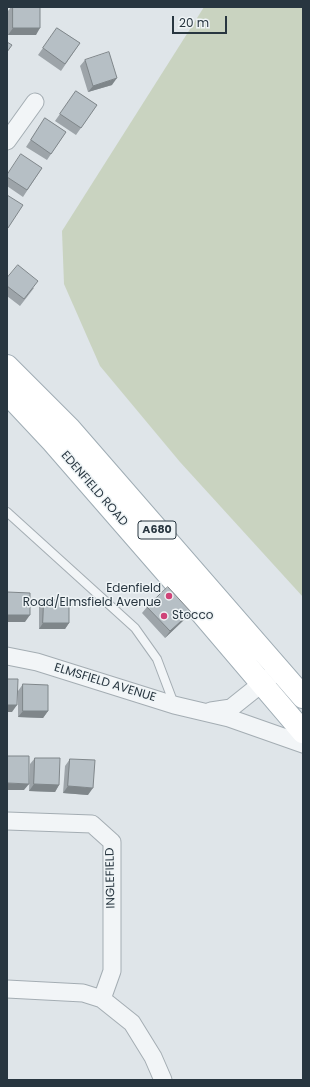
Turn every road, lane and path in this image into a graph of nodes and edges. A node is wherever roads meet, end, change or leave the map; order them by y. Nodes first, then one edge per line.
1 (35, 102) dead end
2 (7, 141) edge
3 (7, 366) edge
4 (16, 407) edge
5 (7, 512) edge
6 (7, 656) edge
7 (279, 670) junction
8 (262, 684) junction
9 (303, 697) edge
10 (174, 705) junction
11 (202, 712) junction
12 (303, 732) edge
13 (303, 744) edge
14 (7, 821) edge
15 (7, 989) edge
16 (102, 999) junction
17 (163, 1080) edge

1 - 2 street
3 - 7 main road, EDENFIELD ROAD / A680
4 - 8 main road, EDENFIELD ROAD / A680
5 - 10 lane
6 - 10 street, ELMSFIELD AVENUE
7 - 8 street, ELMSFIELD AVENUE
7 - 9 main road, EDENFIELD ROAD / A680
8 - 11 street, ELMSFIELD AVENUE
8 - 12 main road, EDENFIELD ROAD / A680
10 - 11 street, ELMSFIELD AVENUE
11 - 13 street, ELMSFIELD AVENUE
14 - 16 street, INGLEFIELD
15 - 16 street
16 - 17 street

